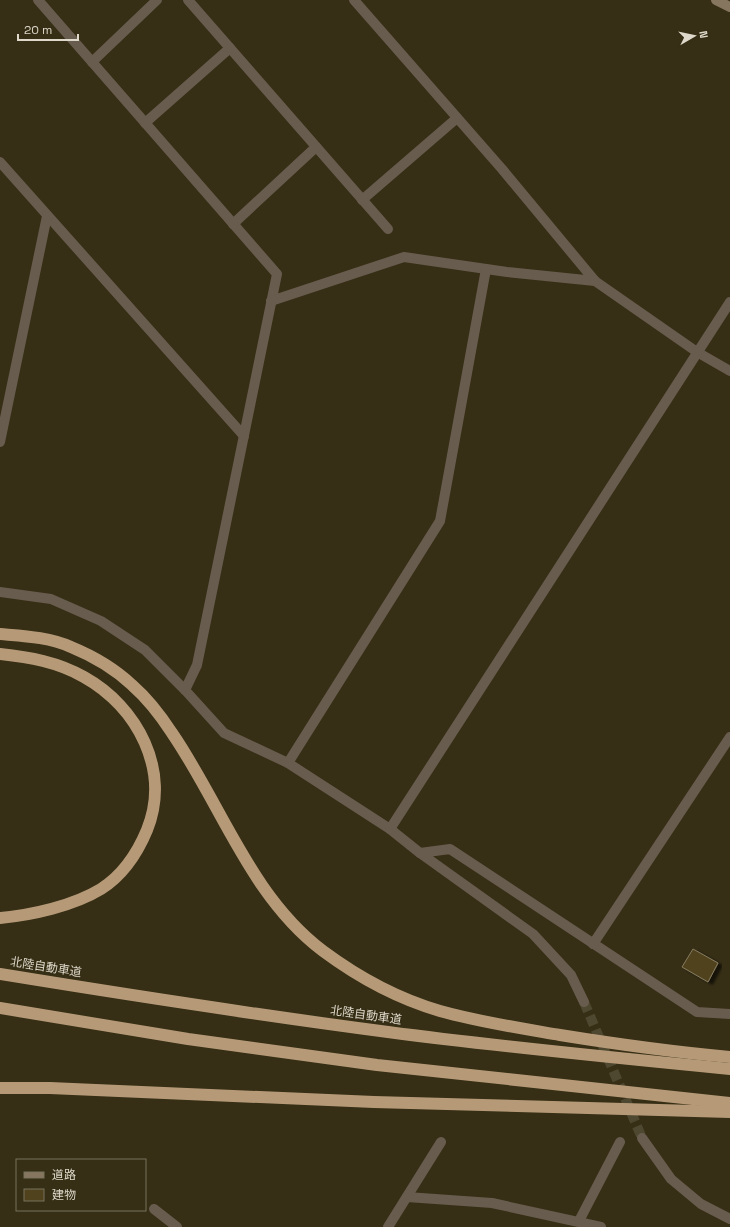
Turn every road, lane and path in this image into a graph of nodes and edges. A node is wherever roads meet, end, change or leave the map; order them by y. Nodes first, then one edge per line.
1 (38, 0) edge
2 (156, 0) edge
3 (188, 0) edge
4 (354, 0) edge
5 (716, 0) edge
6 (730, 7) edge
7 (230, 48) junction
8 (92, 62) junction
9 (457, 118) junction
10 (145, 123) junction
11 (316, 147) junction
12 (0, 162) edge
13 (362, 200) junction
14 (47, 216) junction
15 (233, 224) junction
16 (388, 229) dead end
17 (486, 269) junction
18 (595, 281) junction
19 (271, 302) junction
20 (730, 302) edge
21 (697, 352) junction
22 (730, 371) edge
23 (244, 436) junction
24 (0, 442) edge
25 (0, 592) edge
26 (0, 634) edge
27 (0, 654) edge
28 (185, 690) junction
29 (730, 737) edge
30 (288, 763) junction
31 (390, 829) junction
32 (420, 853) junction
33 (0, 918) edge
34 (593, 944) junction
35 (0, 974) edge
36 (584, 1002) tunnel mouth
37 (0, 1008) edge
38 (730, 1014) edge
39 (730, 1057) edge
40 (730, 1069) edge
41 (0, 1088) edge
42 (730, 1103) edge
43 (730, 1112) edge
44 (642, 1138) tunnel mouth
45 (441, 1142) dead end
46 (620, 1142) dead end
47 (407, 1197) junction
48 (154, 1209) dead end
49 (730, 1218) edge
50 (579, 1221) junction
51 (177, 1227) edge
52 (388, 1227) edge
53 (601, 1227) edge

1 - 8 street
2 - 8 street
3 - 7 street
4 - 9 street
5 - 6 street
7 - 10 street
7 - 11 street
8 - 10 street
9 - 13 street
9 - 18 street
10 - 15 street
11 - 13 street
11 - 15 street
12 - 14 street
13 - 16 street
14 - 23 street
14 - 24 street
15 - 19 street
17 - 18 street
17 - 19 street
17 - 30 street
18 - 21 street
19 - 23 street
20 - 21 street
21 - 22 street
21 - 31 street
23 - 28 street
25 - 28 street
26 - 39 highway
27 - 33 highway
28 - 30 street
29 - 34 street
30 - 31 street
31 - 32 street
32 - 34 street
32 - 36 street
34 - 38 street
35 - 40 highway, 北陸自動車道
37 - 42 highway
41 - 43 highway
44 - 49 street
45 - 47 street
46 - 50 street
47 - 50 street
47 - 52 street
48 - 51 street
50 - 53 street

